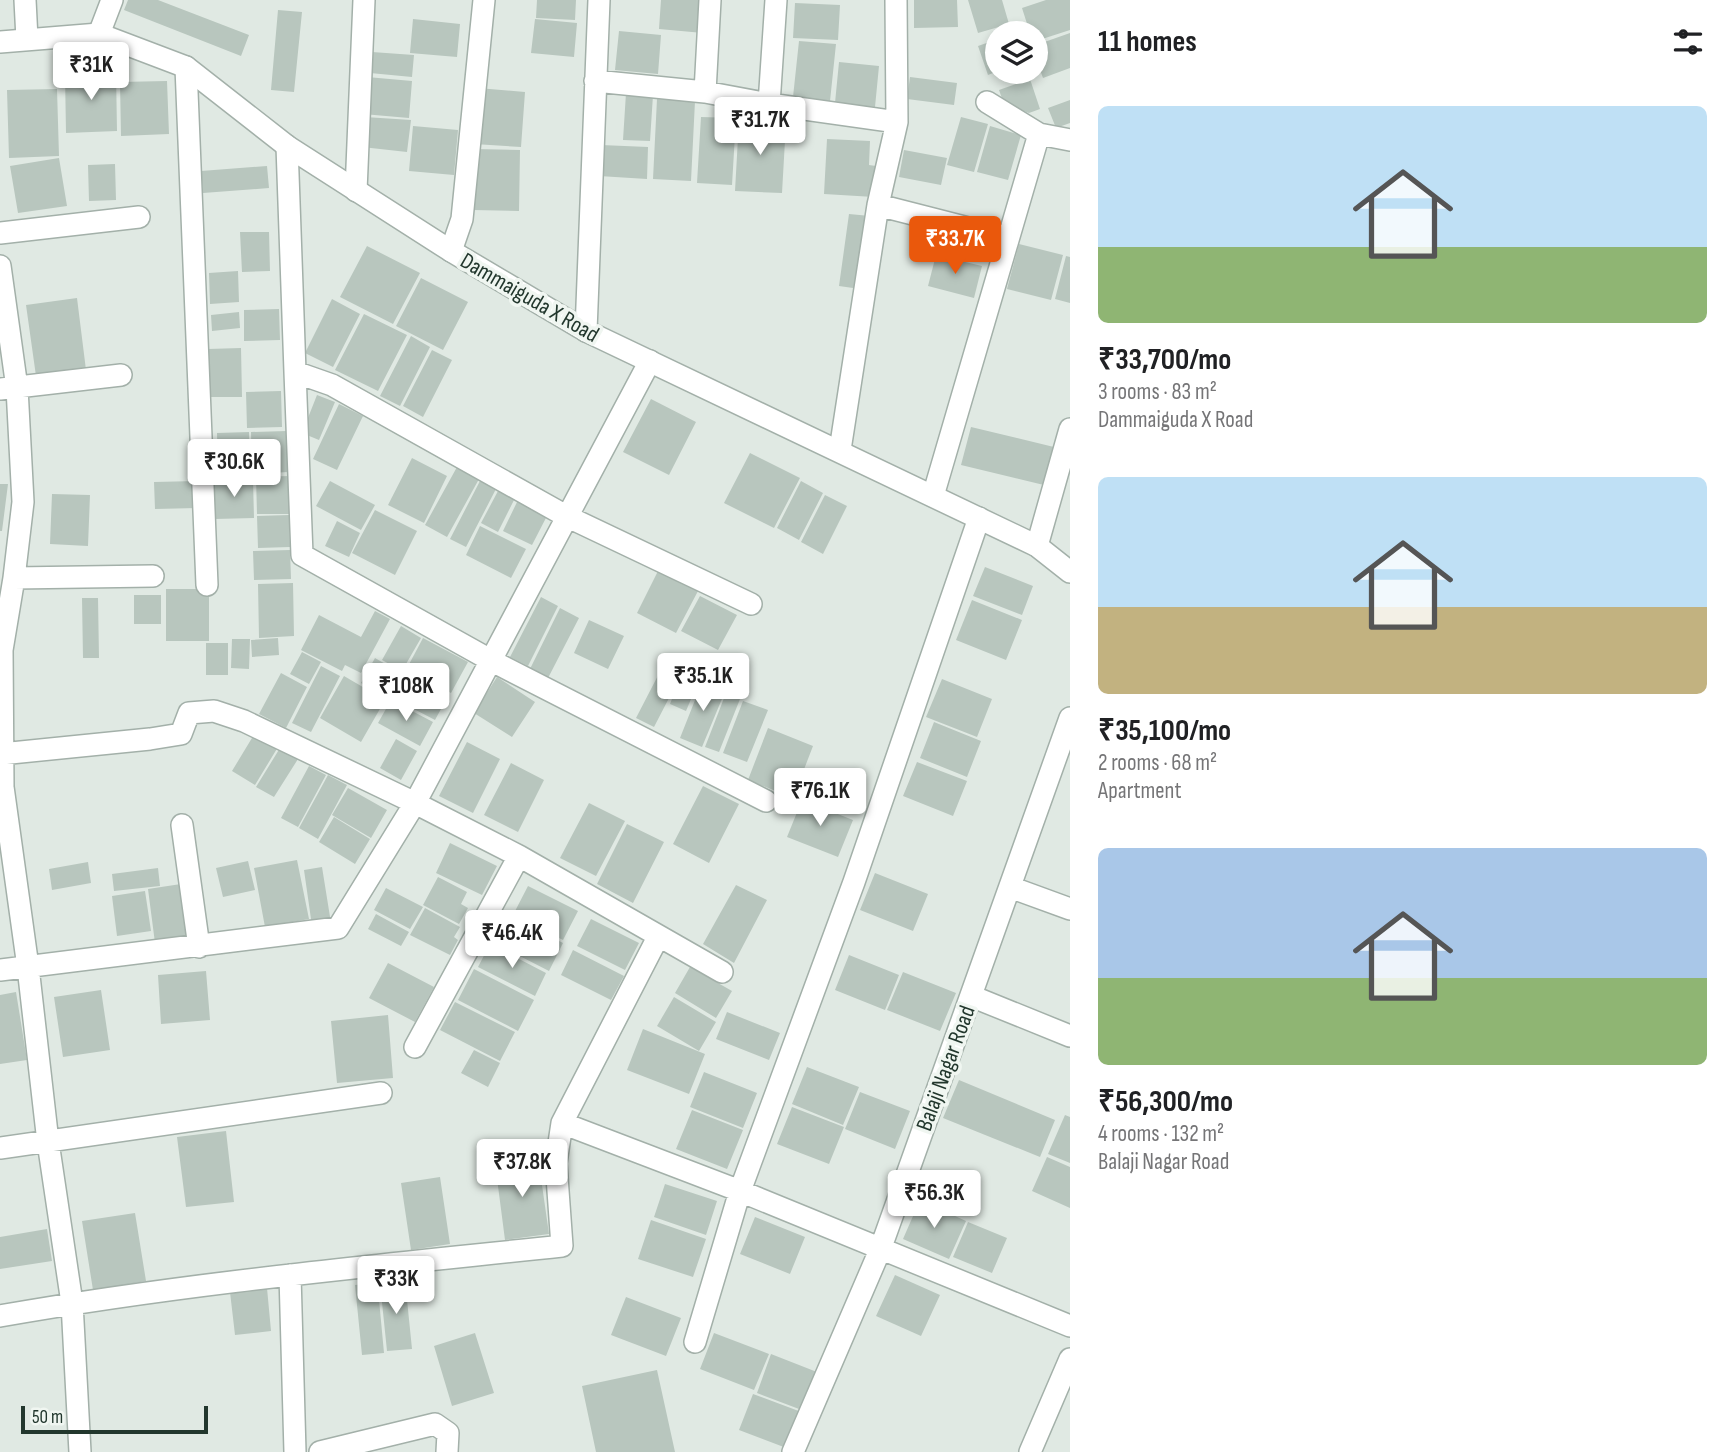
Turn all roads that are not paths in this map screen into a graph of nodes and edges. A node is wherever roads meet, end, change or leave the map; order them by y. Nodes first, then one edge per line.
1 (24, 0) edge
2 (111, 0) edge
3 (363, 0) edge
4 (484, 0) edge
5 (599, 0) edge
6 (710, 0) edge
7 (776, 0) edge
8 (896, 0) edge
9 (99, 34) junction
10 (27, 39) junction
11 (0, 42) edge
12 (186, 67) junction
13 (596, 81) junction
14 (705, 92) junction
15 (987, 102) dead end
16 (769, 104) junction
17 (897, 122) junction
18 (1039, 134) junction
19 (1070, 140) edge
20 (287, 146) junction
21 (356, 191) junction
22 (878, 205) junction
23 (139, 217) dead end
24 (0, 233) edge
25 (1007, 238) junction
26 (451, 251) junction
27 (0, 266) edge
28 (586, 331) junction
29 (650, 361) junction
30 (295, 372) junction
31 (121, 375) dead end
32 (8, 389) edge
33 (1070, 429) edge
34 (840, 450) junction
35 (933, 496) junction
36 (566, 516) junction
37 (979, 518) junction
38 (1037, 546) junction
39 (1070, 572) edge
40 (153, 576) dead end
41 (14, 578) junction
42 (207, 585) dead end
43 (751, 604) dead end
44 (492, 661) junction
45 (1070, 719) edge
46 (1, 754) edge
47 (1062, 765) edge
48 (2, 787) edge
49 (766, 801) dead end
50 (415, 803) junction
51 (182, 825) dead end
52 (519, 856) junction
53 (1010, 887) junction
54 (1070, 909) edge
55 (658, 937) junction
56 (199, 947) junction
57 (28, 967) junction
58 (0, 970) edge
59 (722, 972) dead end
60 (971, 996) junction
61 (1070, 1036) edge
62 (415, 1046) dead end
63 (381, 1093) dead end
64 (562, 1123) junction
65 (48, 1142) junction
66 (0, 1148) edge
67 (740, 1191) junction
68 (880, 1250) junction
69 (290, 1275) junction
70 (72, 1303) junction
71 (0, 1316) edge
72 (1070, 1326) edge
73 (695, 1342) dead end
74 (1070, 1359) edge
75 (80, 1452) edge
76 (295, 1452) edge
77 (320, 1452) edge
78 (447, 1452) edge
79 (793, 1452) edge
80 (1030, 1452) edge

1 - 10 street
2 - 9 street
3 - 21 street
4 - 26 street
5 - 13 street
6 - 14 street
7 - 16 street
8 - 17 street
9 - 10 street, Dammaiguda X Road
9 - 12 street, Dammaiguda X Road
10 - 11 street, Dammaiguda X Road
12 - 20 street, Dammaiguda X Road
12 - 42 street
13 - 14 street
13 - 28 street
14 - 16 street
15 - 18 street
16 - 17 street
17 - 22 street
18 - 19 street
18 - 25 street
20 - 21 street, Dammaiguda X Road
20 - 30 street
21 - 26 street, Dammaiguda X Road
22 - 25 street
22 - 34 street
23 - 24 street
25 - 35 street
26 - 28 street, Dammaiguda X Road
27 - 32 street
28 - 29 street, Dammaiguda X Road
29 - 34 street, Dammaiguda X Road
29 - 36 street
30 - 36 street
30 - 44 street
31 - 32 street
32 - 41 street
33 - 38 street
34 - 35 street, Dammaiguda X Road
35 - 37 street, Dammaiguda X Road
36 - 43 street
36 - 44 street
37 - 38 street, Dammaiguda X Road
37 - 67 street
38 - 39 street, Dammaiguda X Road
40 - 41 street
41 - 46 street
44 - 49 street
44 - 50 street
45 - 47 street, Balaji Nagar Road
46 - 48 street
46 - 50 street
47 - 53 street, Balaji Nagar Road
48 - 57 street
50 - 52 street
50 - 56 street
51 - 56 street
52 - 55 street
52 - 62 street
53 - 54 street
53 - 60 street, Balaji Nagar Road
55 - 59 street
55 - 64 street
56 - 57 street
57 - 58 street
57 - 65 street
60 - 61 street
60 - 68 street, Balaji Nagar Road
63 - 65 street
64 - 67 street
64 - 69 street
65 - 66 street
65 - 70 street
67 - 68 street
67 - 73 street
68 - 72 street
68 - 79 street, Balaji Nagar Road
69 - 70 street
69 - 76 street
70 - 71 street
70 - 75 street
74 - 80 street
77 - 78 street

